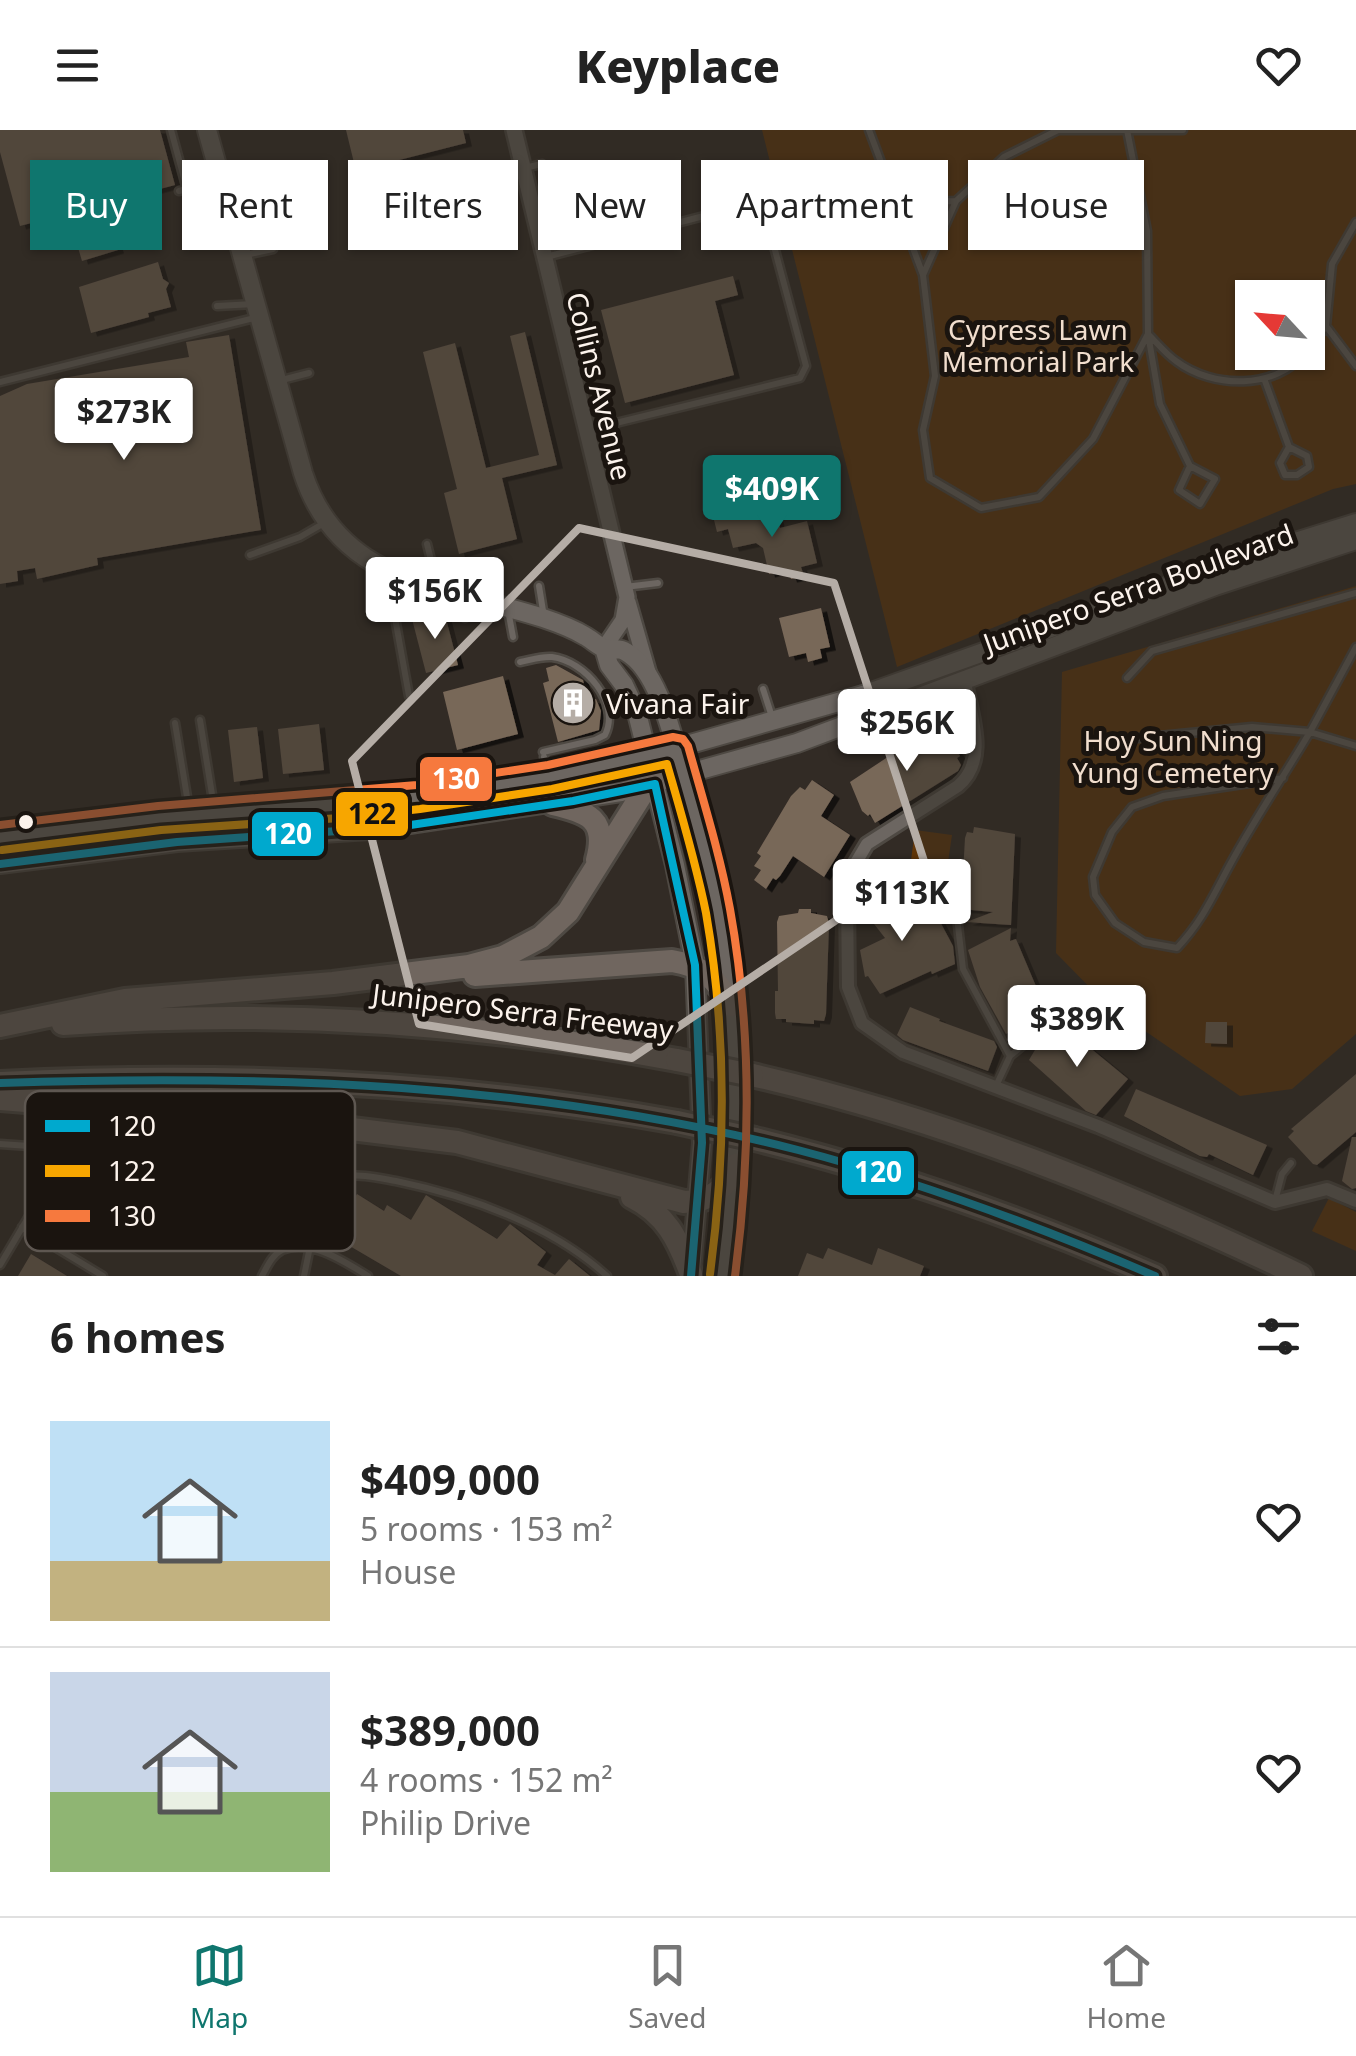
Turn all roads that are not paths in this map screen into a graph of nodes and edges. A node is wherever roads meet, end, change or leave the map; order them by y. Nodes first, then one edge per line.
1 (171, 130) edge
2 (207, 130) edge
3 (514, 130) edge
4 (869, 130) edge
5 (1058, 130) edge
6 (1127, 130) edge
7 (1183, 130) edge
8 (215, 160) edge
9 (879, 160) edge
10 (538, 165) edge
11 (523, 168) junction
12 (182, 185) edge
13 (948, 201) edge
14 (956, 201) junction
15 (536, 222) joint
16 (1356, 222) edge
17 (240, 250) edge
18 (269, 250) edge
19 (913, 250) edge
20 (242, 256) junction
21 (542, 258) junction
22 (923, 275) junction
23 (217, 306) dead end
24 (257, 310) junction
25 (1326, 326) joint
26 (1148, 334) junction
27 (1356, 366) edge
28 (1283, 370) edge
29 (309, 373) dead end
30 (1265, 380) junction
31 (277, 381) junction
32 (0, 382) edge
33 (586, 430) junction
34 (1289, 447) junction
35 (1190, 466) junction
36 (326, 522) junction
37 (1356, 523) edge
38 (1356, 540) edge
39 (427, 544) dead end
40 (250, 555) dead end
41 (400, 577) junction
42 (658, 583) dead end
43 (539, 586) dead end
44 (438, 589) junction
45 (626, 592) junction
46 (1356, 593) edge
47 (468, 598) junction
48 (508, 609) junction
49 (464, 618) dead end
50 (544, 618) junction
51 (514, 637) dead end
52 (1356, 646) edge
53 (604, 648) junction
54 (520, 662) dead end
55 (1126, 678) dead end
56 (964, 682) junction
57 (653, 685) junction
58 (764, 689) dead end
59 (408, 696) dead end
60 (200, 720) dead end
61 (774, 722) junction
62 (175, 723) dead end
63 (1310, 732) junction
64 (1087, 743) dead end
65 (1356, 746) edge
66 (676, 749) junction
67 (648, 756) junction
68 (550, 777) junction
69 (684, 777) junction
70 (1283, 778) junction
71 (655, 784) junction
72 (553, 804) junction
73 (215, 814) junction
74 (190, 816) junction
75 (0, 835) edge
76 (219, 839) junction
77 (194, 841) junction
78 (0, 864) edge
79 (582, 893) junction
80 (957, 917) dead end
81 (695, 965) junction
82 (333, 982) junction
83 (730, 1005) junction
84 (1052, 1014) dead end
85 (0, 1028) edge
86 (1010, 1056) junction
87 (0, 1083) edge
88 (996, 1087) junction
89 (0, 1099) edge
90 (25, 1101) edge
91 (355, 1130) edge
92 (0, 1144) edge
93 (25, 1145) edge
94 (1291, 1163) dead end
95 (736, 1165) junction
96 (355, 1176) edge
97 (598, 1180) junction
98 (1356, 1201) edge
99 (697, 1202) junction
100 (1275, 1202) junction
101 (25, 1222) edge
102 (22, 1227) junction
103 (25, 1229) edge
104 (62, 1251) edge
105 (282, 1251) edge
106 (310, 1251) edge
107 (314, 1251) edge
108 (0, 1266) edge
109 (691, 1275) edge
110 (103, 1276) edge
111 (262, 1276) edge
112 (304, 1276) edge
113 (368, 1276) edge
114 (607, 1276) edge
115 (722, 1276) edge
116 (1156, 1276) edge
117 (1301, 1276) edge

1 - 12 lane
2 - 8 main road
3 - 11 street, Collins Avenue
4 - 9 lane
5 - 6 lane
5 - 14 lane
6 - 7 lane
6 - 26 lane
10 - 11 lane
11 - 15 street, Collins Avenue
13 - 14 lane
14 - 22 lane
15 - 21 street, Collins Avenue
16 - 25 lane
17 - 20 main road
18 - 20 lane
19 - 22 lane
20 - 24 main road
21 - 33 street, Collins Avenue
21 - 33 lane
22 - 26 lane
23 - 24 lane
24 - 31 main road
24 - 32 lane
25 - 27 lane
26 - 30 lane
26 - 35 lane
28 - 30 lane
29 - 31 lane
30 - 34 lane
31 - 36 main road
33 - 45 street, Collins Avenue
34 - 34 lane
35 - 35 lane
36 - 40 lane
36 - 41 main road
37 - 61 main road, Junipero Serra Boulevard
38 - 56 main road, Junipero Serra Boulevard
39 - 44 lane
41 - 44 main road
41 - 59 lane
42 - 45 lane
43 - 50 lane
44 - 47 main road
45 - 53 street
45 - 57 street, Collins Avenue
46 - 55 lane
47 - 48 main road
47 - 49 lane
48 - 50 main road
48 - 51 lane
50 - 53 main road
52 - 63 lane
53 - 57 main road
53 - 67 main road
54 - 68 lane
56 - 69 main road, Junipero Serra Boulevard
56 - 88 street
57 - 66 main road
58 - 61 lane
60 - 73 lane
61 - 66 main road, Junipero Serra Boulevard
62 - 74 lane
63 - 64 lane
63 - 65 lane
63 - 70 lane
66 - 67 main road, Junipero Serra Boulevard
66 - 69 main road
67 - 68 main road, Junipero Serra Boulevard
67 - 71 main road
68 - 73 main road, Junipero Serra Boulevard
69 - 71 main road, Junipero Serra Boulevard
69 - 83 main road
70 - 70 lane
71 - 72 main road, Junipero Serra Boulevard
71 - 79 highway
71 - 81 main road
72 - 76 main road, Junipero Serra Boulevard
72 - 79 highway
73 - 74 main road, Junipero Serra Boulevard
73 - 76 lane
74 - 75 main road, Junipero Serra Boulevard
74 - 77 lane
76 - 77 main road, Junipero Serra Boulevard
77 - 78 main road, Junipero Serra Boulevard
79 - 82 highway
80 - 86 lane
81 - 82 highway
81 - 83 highway
81 - 99 main road
82 - 85 highway
83 - 95 main road
84 - 86 lane
85 - 117 highway, Junipero Serra Freeway, bridge
86 - 88 lane
87 - 116 highway, bridge
88 - 100 street
89 - 90 highway
91 - 97 highway
92 - 93 lane
94 - 100 lane
95 - 99 highway
95 - 115 main road
96 - 114 lane
97 - 99 highway
97 - 109 highway
98 - 100 street
99 - 109 main road
101 - 102 lane
102 - 103 lane
102 - 108 lane
104 - 110 lane
105 - 111 lane
106 - 112 lane
107 - 113 lane

